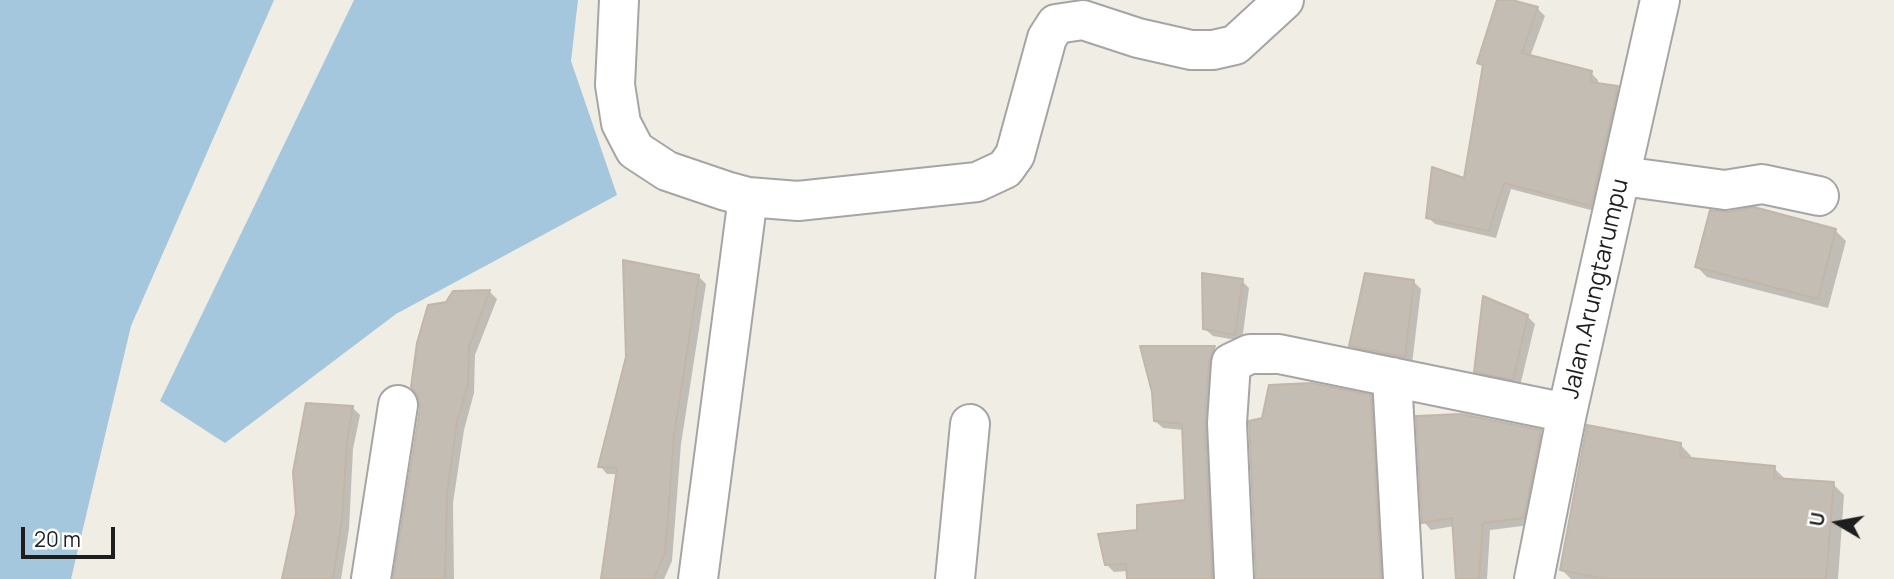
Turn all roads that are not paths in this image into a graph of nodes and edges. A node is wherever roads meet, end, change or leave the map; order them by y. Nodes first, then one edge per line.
1 (619, 0) edge
2 (1284, 0) edge
3 (1660, 0) edge
4 (1622, 176) junction
5 (1819, 196) dead end
6 (748, 197) junction
7 (1392, 377) junction
8 (398, 405) dead end
9 (1567, 413) junction
10 (970, 424) dead end
11 (371, 579) edge
12 (698, 579) edge
13 (955, 579) edge
14 (1234, 579) edge
15 (1404, 579) edge
16 (1534, 579) edge

1 - 6 street
2 - 6 street
3 - 4 street, Jalan.Arungtarumpu
4 - 5 street
4 - 9 street, Jalan.Arungtarumpu
6 - 12 street
7 - 9 street
7 - 14 street
7 - 15 street
8 - 11 street
9 - 16 street, Jalan.Arungtarumpu
10 - 13 street

